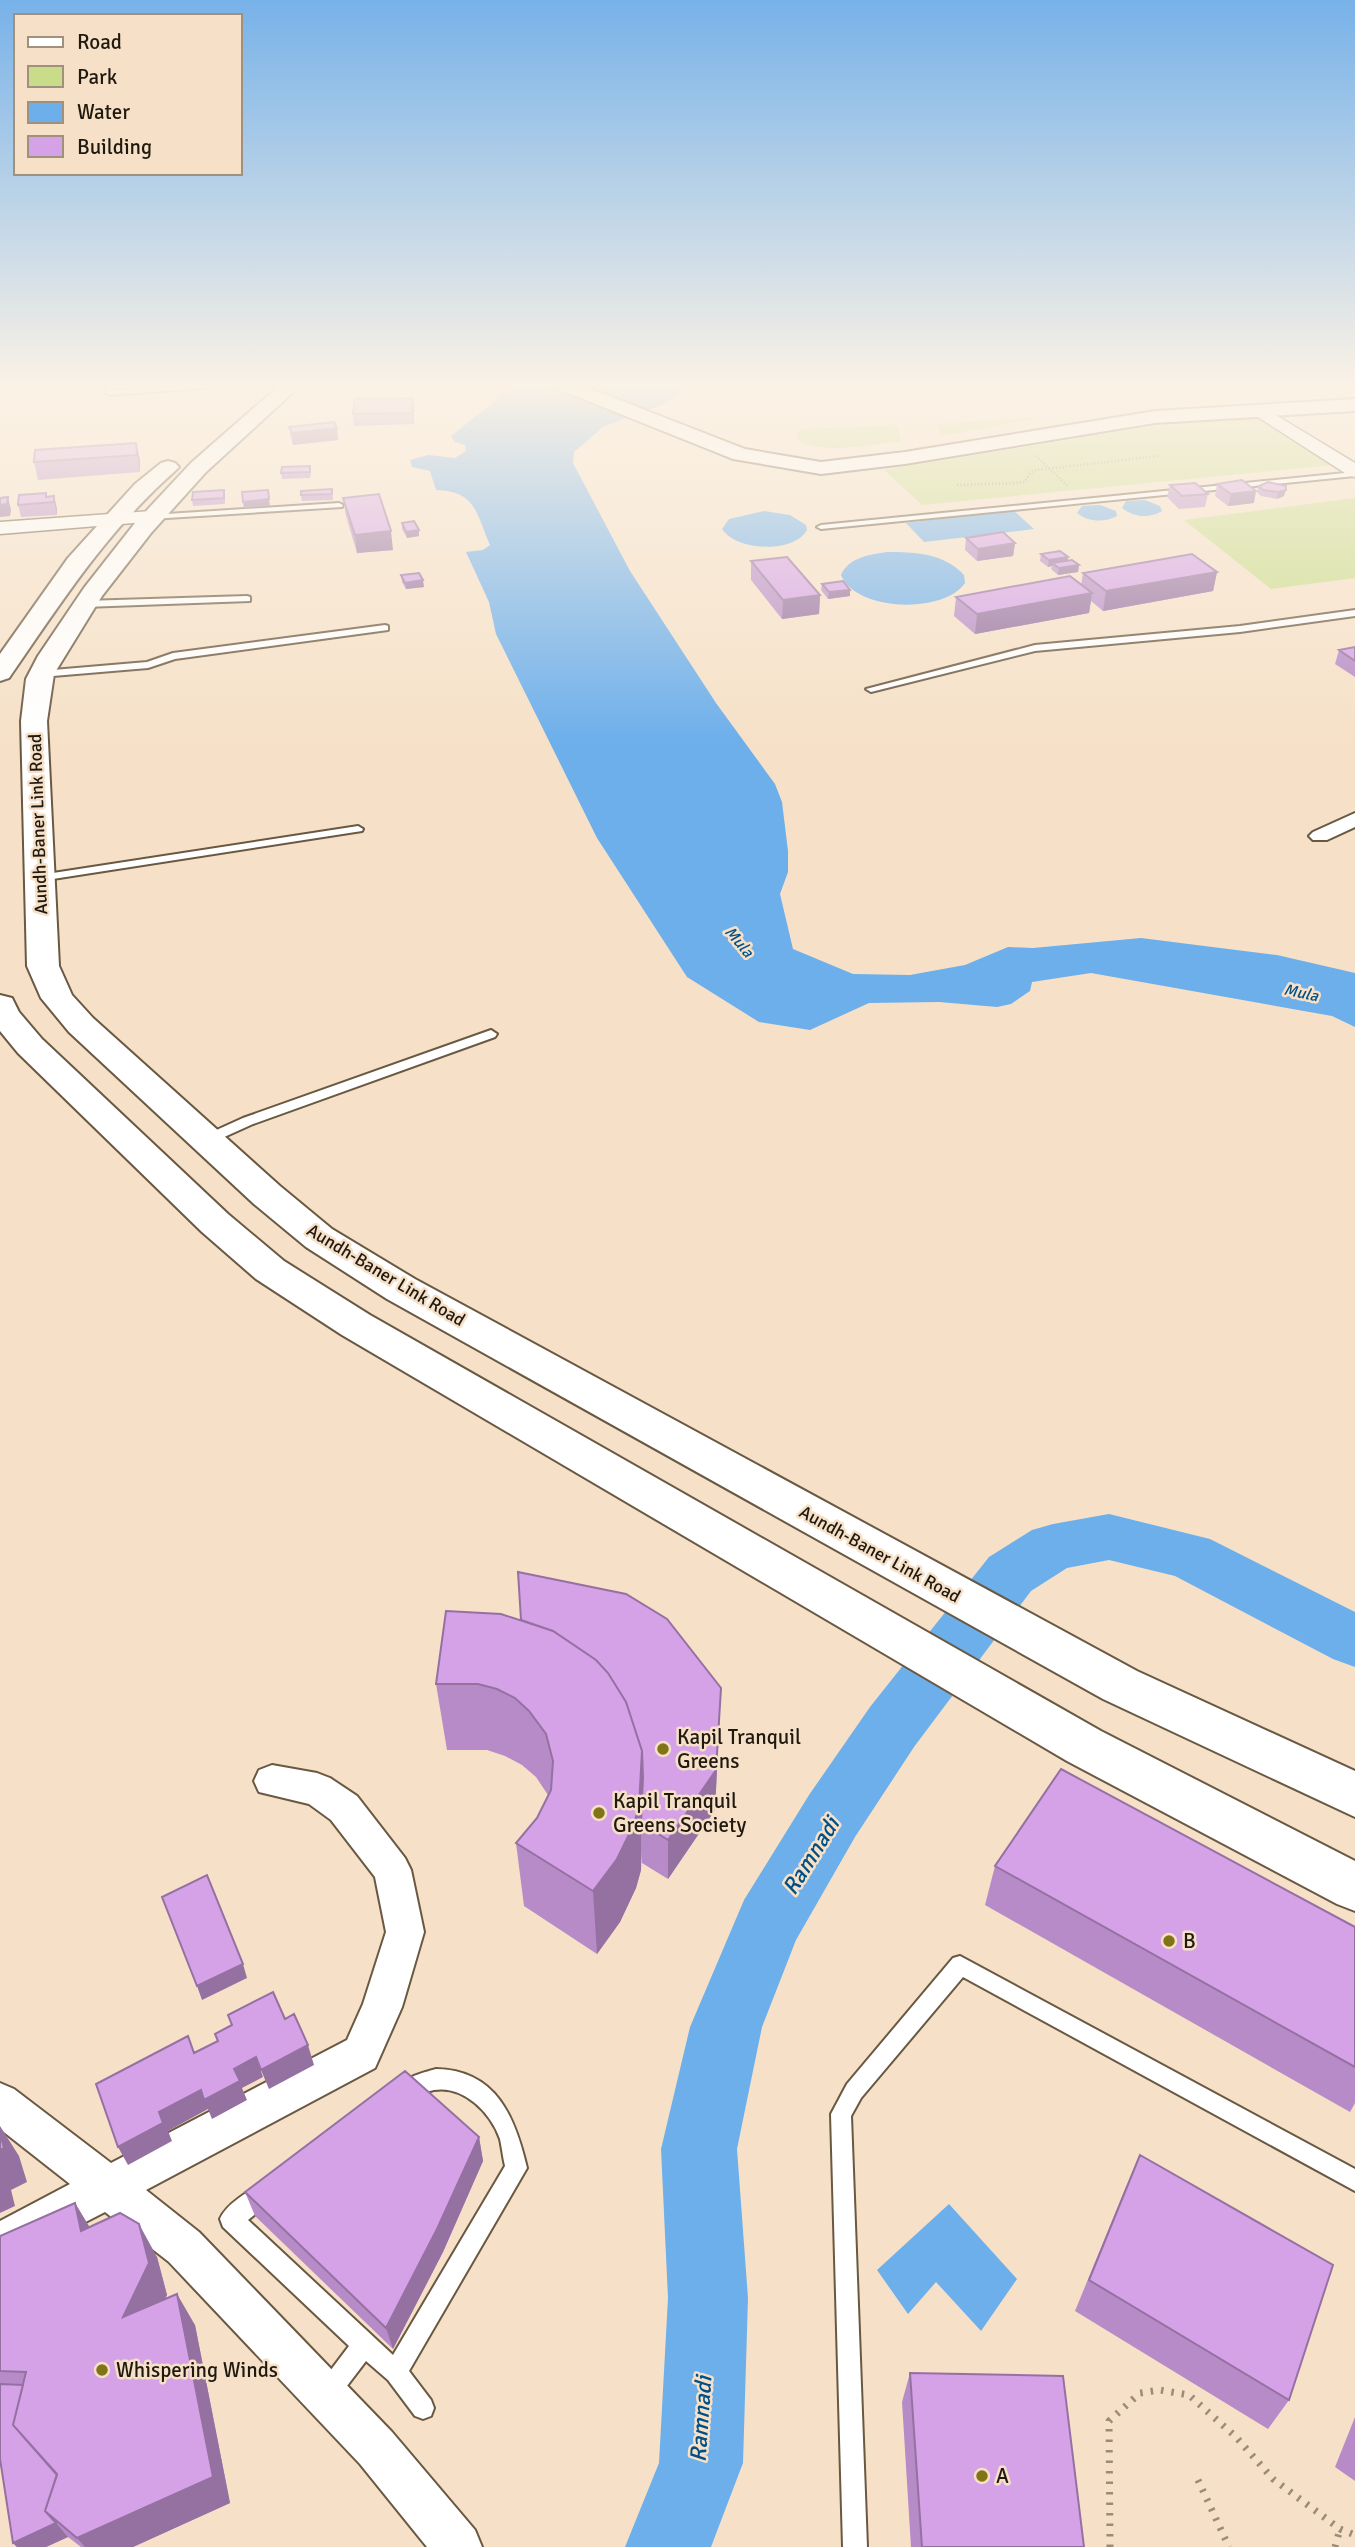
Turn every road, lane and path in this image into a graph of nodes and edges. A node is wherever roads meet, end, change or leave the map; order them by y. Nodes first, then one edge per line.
1 (127, 504) edge
2 (164, 504) edge
3 (1042, 504) edge
4 (340, 505) dead end
5 (151, 517) junction
6 (112, 520) junction
7 (821, 527) dead end
8 (0, 528) edge
9 (247, 599) dead end
10 (84, 604) junction
11 (1355, 613) edge
12 (385, 628) dead end
13 (0, 673) edge
14 (41, 674) junction
15 (871, 689) dead end
16 (1355, 819) edge
17 (358, 829) dead end
18 (1320, 836) dead end
19 (40, 878) junction
20 (57, 998) junction
21 (1, 1012) edge
22 (491, 1034) dead end
23 (206, 1140) junction
24 (272, 1781) dead end
25 (1355, 1795) edge
26 (1355, 1886) edge
27 (0, 2103) edge
28 (383, 2107) edge
29 (287, 2177) edge
30 (1355, 2180) edge
31 (108, 2187) junction
32 (0, 2244) edge
33 (364, 2345) junction
34 (396, 2372) junction
35 (325, 2395) junction
36 (422, 2408) dead end
37 (1198, 2480) dead end
38 (1340, 2529) junction
39 (1355, 2535) edge
40 (458, 2547) edge
41 (855, 2547) edge
42 (1110, 2547) edge
43 (1229, 2547) edge
44 (1335, 2547) edge

1 - 6 main road, Aundh-Baner Link Road
2 - 5 main road, Aundh-Baner Link Road
3 - 7 lane
4 - 5 lane
5 - 6 street
5 - 10 main road, Aundh-Baner Link Road
6 - 8 street
6 - 13 main road, Aundh-Baner Link Road
9 - 10 lane
10 - 14 main road, Aundh-Baner Link Road
11 - 15 lane
12 - 14 lane
14 - 19 main road, Aundh-Baner Link Road
16 - 18 street
17 - 19 lane
19 - 20 main road, Aundh-Baner Link Road
20 - 21 main road
20 - 23 main road, Aundh-Baner Link Road
21 - 26 main road
22 - 23 lane
23 - 25 main road, Aundh-Baner Link Road
24 - 31 street
27 - 31 street
28 - 34 lane
29 - 33 lane
30 - 41 lane
31 - 32 street
31 - 35 street
33 - 34 lane
33 - 35 lane
34 - 36 lane
35 - 40 street
37 - 43 path
38 - 39 path
38 - 42 path
38 - 44 path

